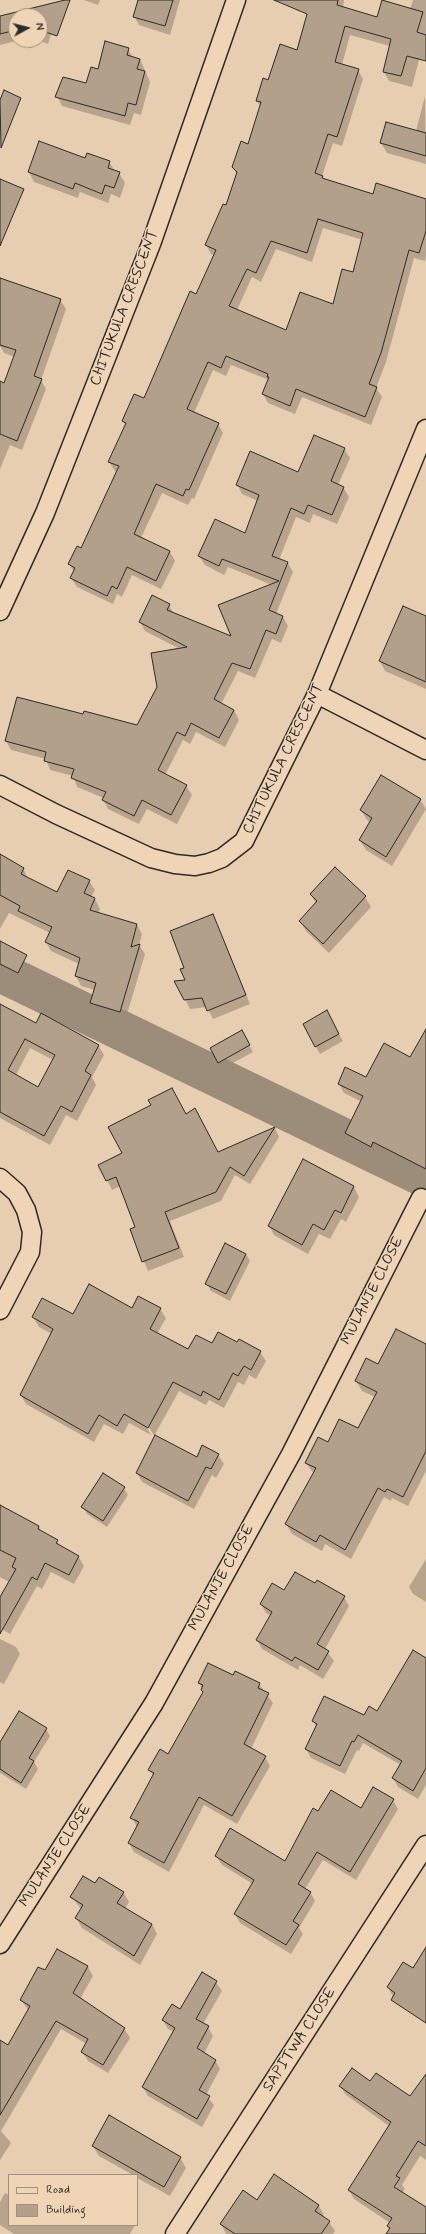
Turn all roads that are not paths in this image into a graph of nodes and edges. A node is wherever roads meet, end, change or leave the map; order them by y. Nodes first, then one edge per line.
1 (236, 0) edge
2 (426, 429) edge
3 (0, 611) edge
4 (317, 694) junction
5 (426, 750) edge
6 (0, 785) edge
7 (0, 1178) edge
8 (421, 1198) dead end
9 (0, 1310) edge
10 (426, 1845) edge
11 (0, 1944) edge
12 (175, 2234) edge

1 - 3 street, CHITUKULA CRESCENT
2 - 4 street, CHITUKULA CRESCENT
4 - 5 street
4 - 6 street, CHITUKULA CRESCENT
7 - 9 street
8 - 11 street, MULANJE CLOSE
10 - 12 street, SAPITWA CLOSE

